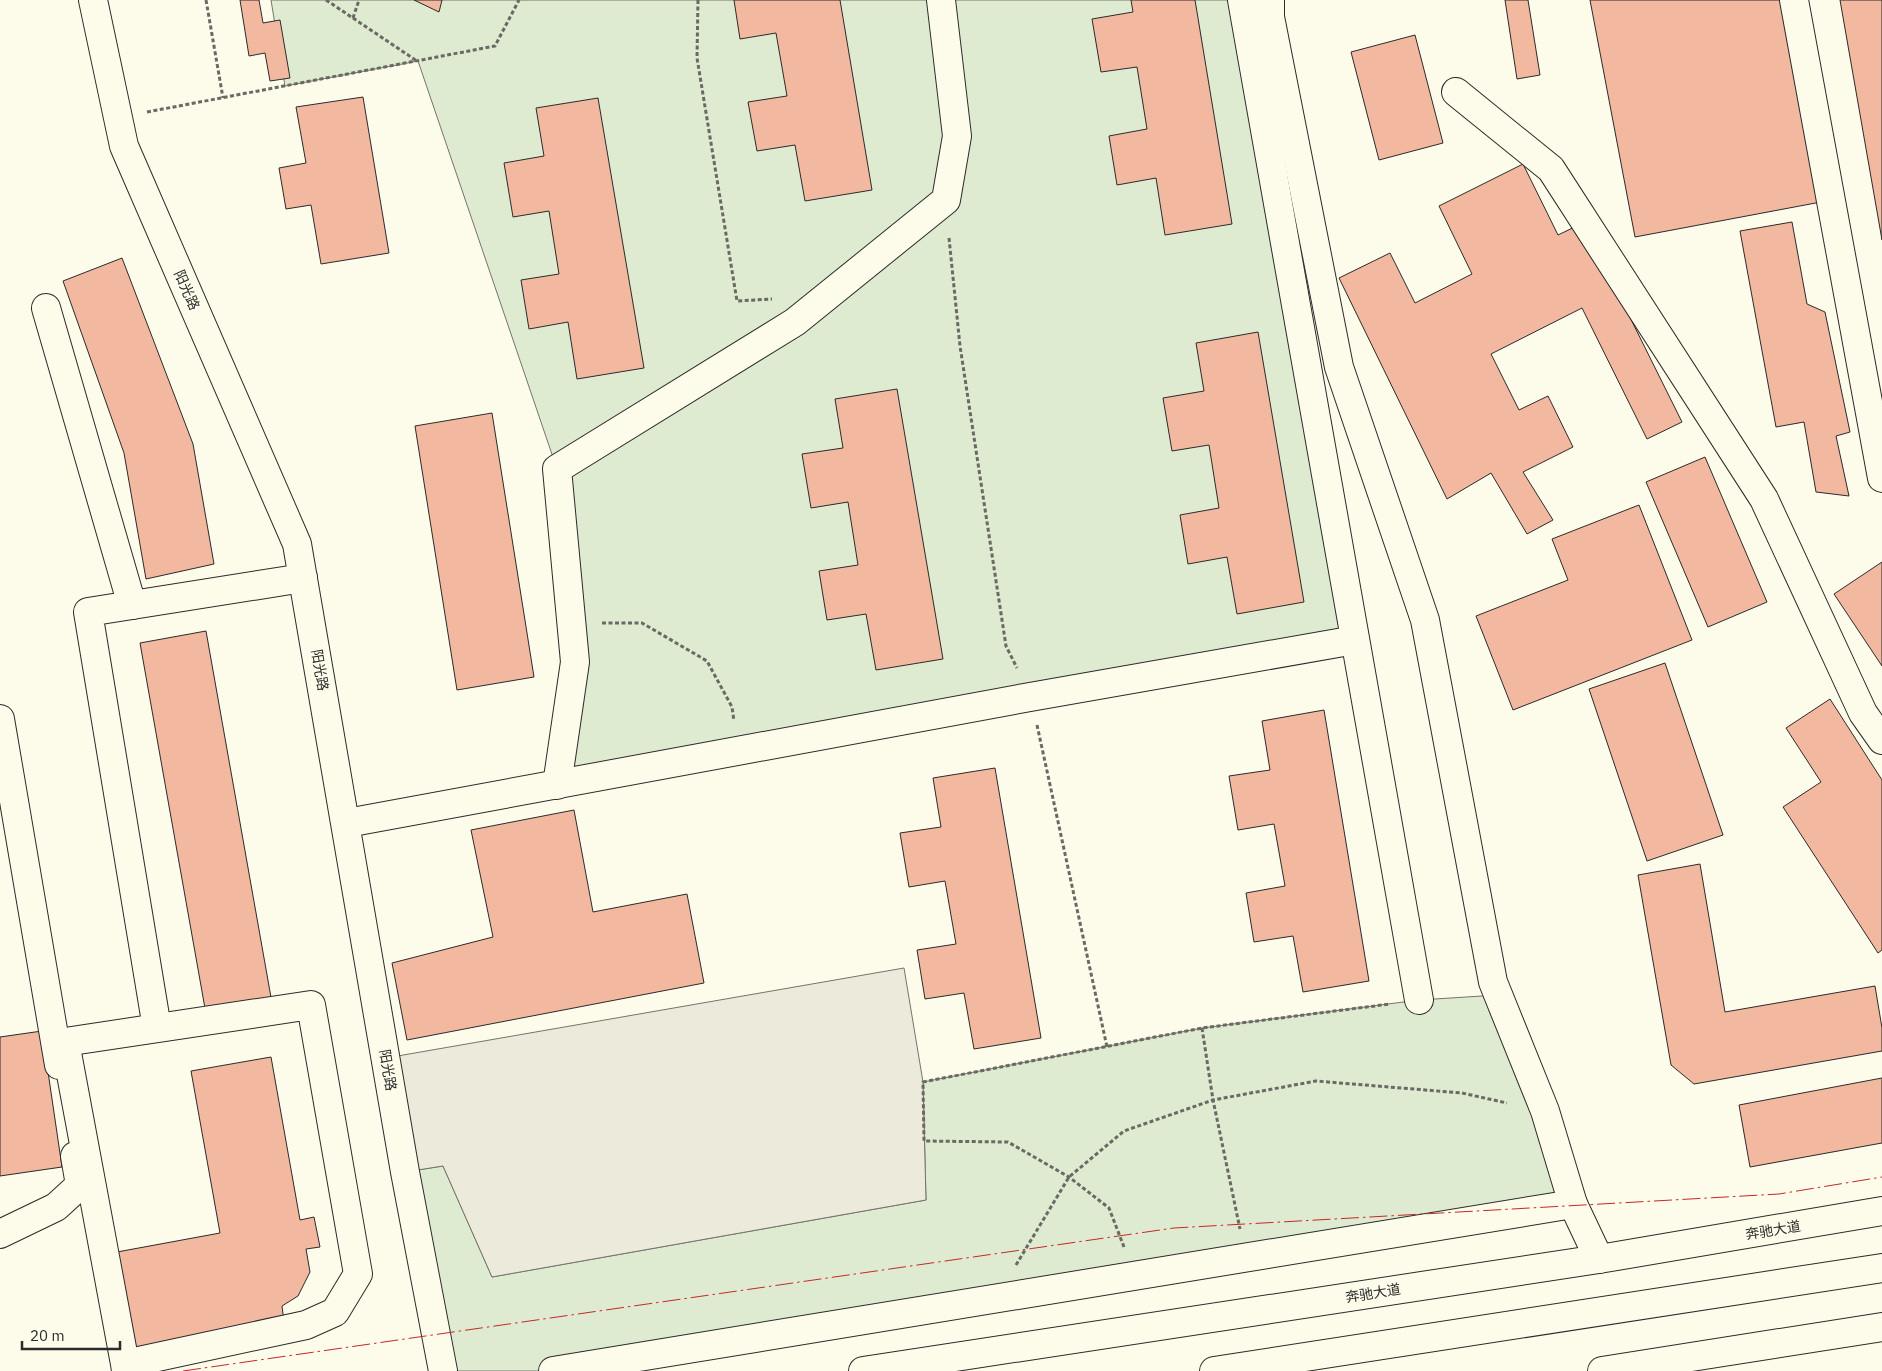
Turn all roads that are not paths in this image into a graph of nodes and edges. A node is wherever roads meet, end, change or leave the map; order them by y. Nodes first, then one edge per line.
1 (94, 0) edge
2 (941, 0) edge
3 (1242, 0) edge
4 (1270, 0) edge
5 (1794, 0) edge
6 (1456, 92) dead end
7 (46, 308) dead end
8 (1882, 478) edge
9 (303, 578) junction
10 (132, 605) junction
11 (1355, 640) junction
12 (0, 719) edge
13 (1882, 740) edge
14 (557, 785) junction
15 (346, 823) junction
16 (1419, 1000) road end
17 (156, 1016) dead end
18 (1573, 1204) junction
19 (1882, 1212) edge
20 (0, 1234) edge
21 (1599, 1259) junction
22 (1882, 1268) edge
23 (1882, 1327) edge
24 (126, 1368) edge
25 (443, 1371) edge
26 (553, 1371) edge
27 (863, 1371) edge
28 (1214, 1371) edge
29 (1602, 1371) edge

1 - 9 street, 阳光路
2 - 14 street
3 - 11 street
4 - 18 street
5 - 8 street
6 - 13 street
7 - 10 street
9 - 10 street
9 - 15 street, 阳光路
10 - 17 street
11 - 14 street
11 - 16 street
12 - 20 street
14 - 15 street
15 - 25 street, 阳光路
18 - 21 street
18 - 26 street
19 - 21 street, 奔驰大道
21 - 27 street, 奔驰大道
22 - 28 street
23 - 29 street
24 - 24 street

